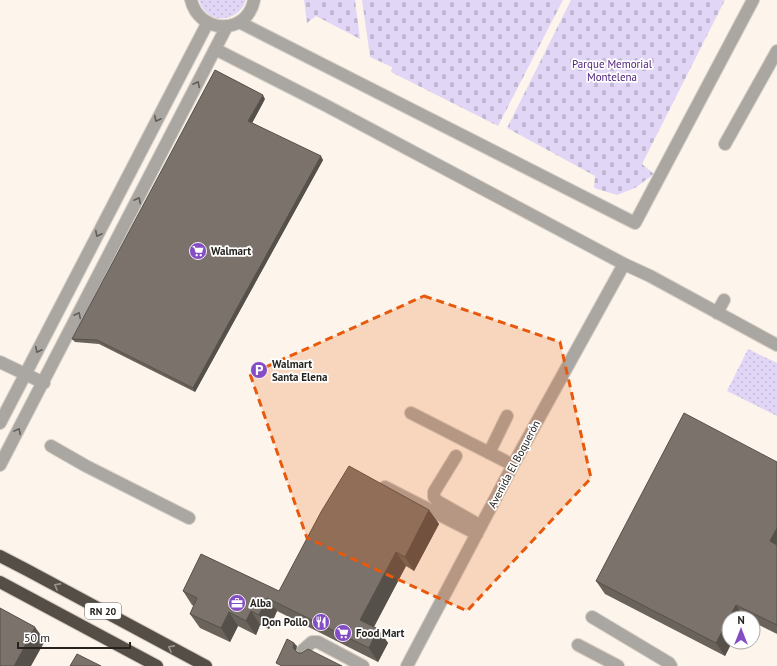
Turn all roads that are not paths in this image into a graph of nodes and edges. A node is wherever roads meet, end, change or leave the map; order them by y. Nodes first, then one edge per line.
1 (191, 0) edge
2 (254, 0) edge
3 (753, 0) edge
4 (208, 22) junction
5 (239, 22) junction
6 (226, 26) junction
7 (215, 49) junction
8 (777, 51) edge
9 (724, 144) dead end
10 (624, 264) junction
11 (724, 300) dead end
12 (717, 313) junction
13 (777, 345) edge
14 (0, 362) edge
15 (25, 375) junction
16 (44, 383) junction
17 (411, 413) dead end
18 (507, 416) dead end
19 (0, 423) edge
20 (51, 446) dead end
21 (489, 453) junction
22 (456, 456) dead end
23 (0, 465) edge
24 (513, 465) junction
25 (378, 483) edge
26 (189, 518) dead end
27 (479, 530) junction
28 (0, 556) edge
29 (0, 582) edge
30 (592, 617) dead end
31 (578, 645) dead end
32 (304, 650) edge
33 (158, 666) edge
34 (206, 666) edge
35 (363, 666) edge
36 (407, 666) edge
37 (618, 666) edge
38 (670, 666) edge

1 - 4 street
2 - 5 street
3 - 5 street
4 - 6 street
4 -> 15 street
5 - 6 street
6 - 7 street
7 - 10 street
16 -> 7 street
8 - 9 street
10 - 12 street
10 - 24 street, Avenida El Boquerón
11 - 12 street
12 - 13 street
14 - 15 street
15 - 16 street
15 - 19 street
23 -> 16 street
17 - 21 street
18 - 21 street
20 - 26 street
21 - 24 street
22 - 27 street
24 - 27 street, Avenida El Boquerón
25 - 27 street
27 - 36 street, Avenida El Boquerón
34 -> 28 highway, RN 20
29 - 33 highway, RN 20
30 - 38 street
31 - 37 street
32 - 35 street

